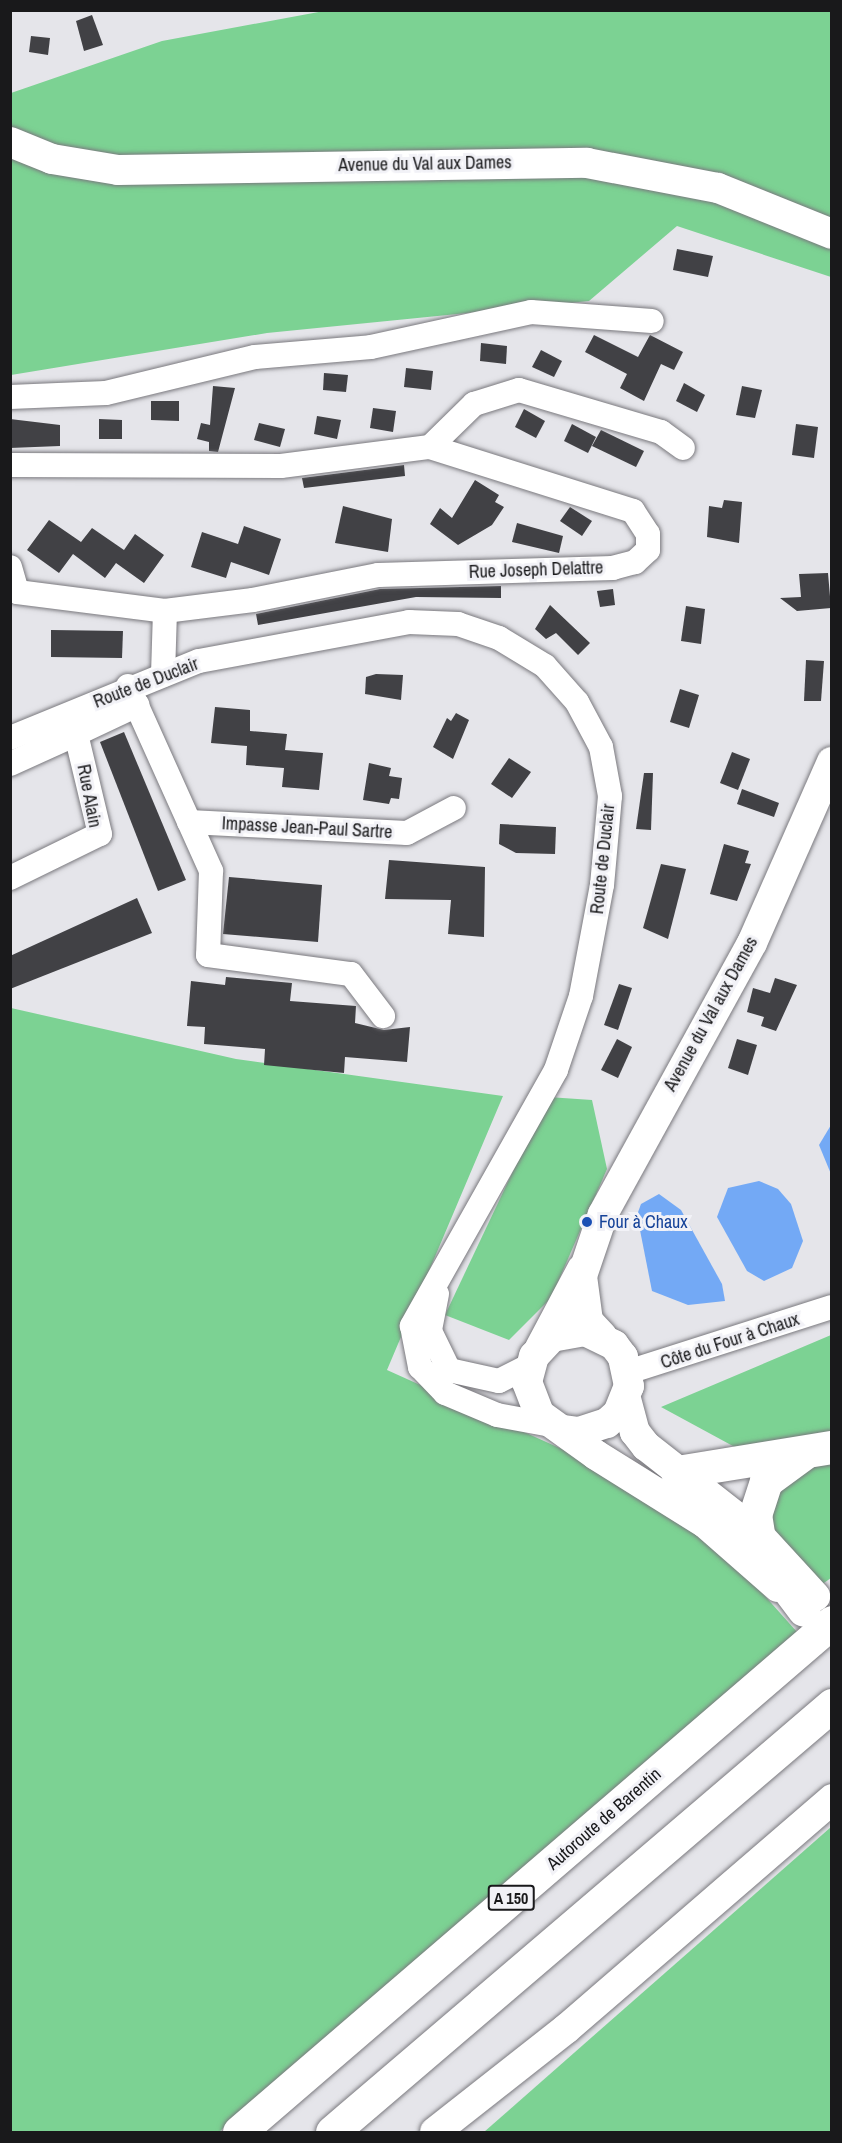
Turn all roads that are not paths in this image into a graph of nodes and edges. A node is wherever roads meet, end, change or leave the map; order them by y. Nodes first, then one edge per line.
1 (10, 142) edge
2 (831, 234) edge
3 (652, 321) dead end
4 (10, 397) edge
5 (430, 447) junction
6 (683, 448) dead end
7 (10, 465) edge
8 (10, 567) edge
9 (165, 611) junction
10 (163, 675) junction
11 (133, 695) junction
12 (76, 734) junction
13 (10, 738) edge
14 (831, 762) edge
15 (10, 764) edge
16 (454, 808) dead end
17 (189, 822) junction
18 (10, 878) edge
19 (383, 1016) dead end
20 (585, 1263) junction
21 (443, 1276) junction
22 (831, 1307) edge
23 (602, 1336) junction
24 (534, 1357) junction
25 (627, 1386) junction
26 (558, 1428) junction
27 (817, 1450) edge
28 (677, 1472) junction
29 (757, 1533) junction
30 (817, 1609) edge
31 (831, 1705) edge
32 (831, 1781) edge
33 (831, 1799) edge
34 (442, 2126) edge
35 (239, 2133) edge
36 (332, 2133) edge

1 - 2 main road, Avenue du Val aux Dames
3 - 4 street
5 - 6 street
5 - 7 street, Rue Joseph Delattre
5 - 9 street, Rue Joseph Delattre
8 - 9 street, Rue Joseph Delattre
9 - 10 street
10 - 11 street, Route de Duclair
10 - 21 street, Route de Duclair
11 - 12 street
11 - 13 street, Route de Duclair
11 - 17 street
12 - 15 street
12 - 18 street, Rue Alain
14 - 20 main road, Avenue du Val aux Dames
16 - 17 street, Impasse Jean-Paul Sartre
17 - 19 street
20 - 23 main road, Avenue du Val aux Dames
20 - 24 main road, Avenue du Val aux Dames
21 - 24 street, Route de Duclair
21 - 26 street, Route de Duclair
22 - 25 street, Côte du Four à Chaux
23 - 24 main road
23 - 25 main road
24 - 26 main road
25 - 26 main road
25 - 28 main road
26 - 30 main road
27 - 28 highway
27 - 29 highway
28 - 29 main road
29 - 30 highway
30 - 35 highway, Autoroute de Barentin / A 150
31 - 36 highway
32 - 34 main road
33 - 34 main road

